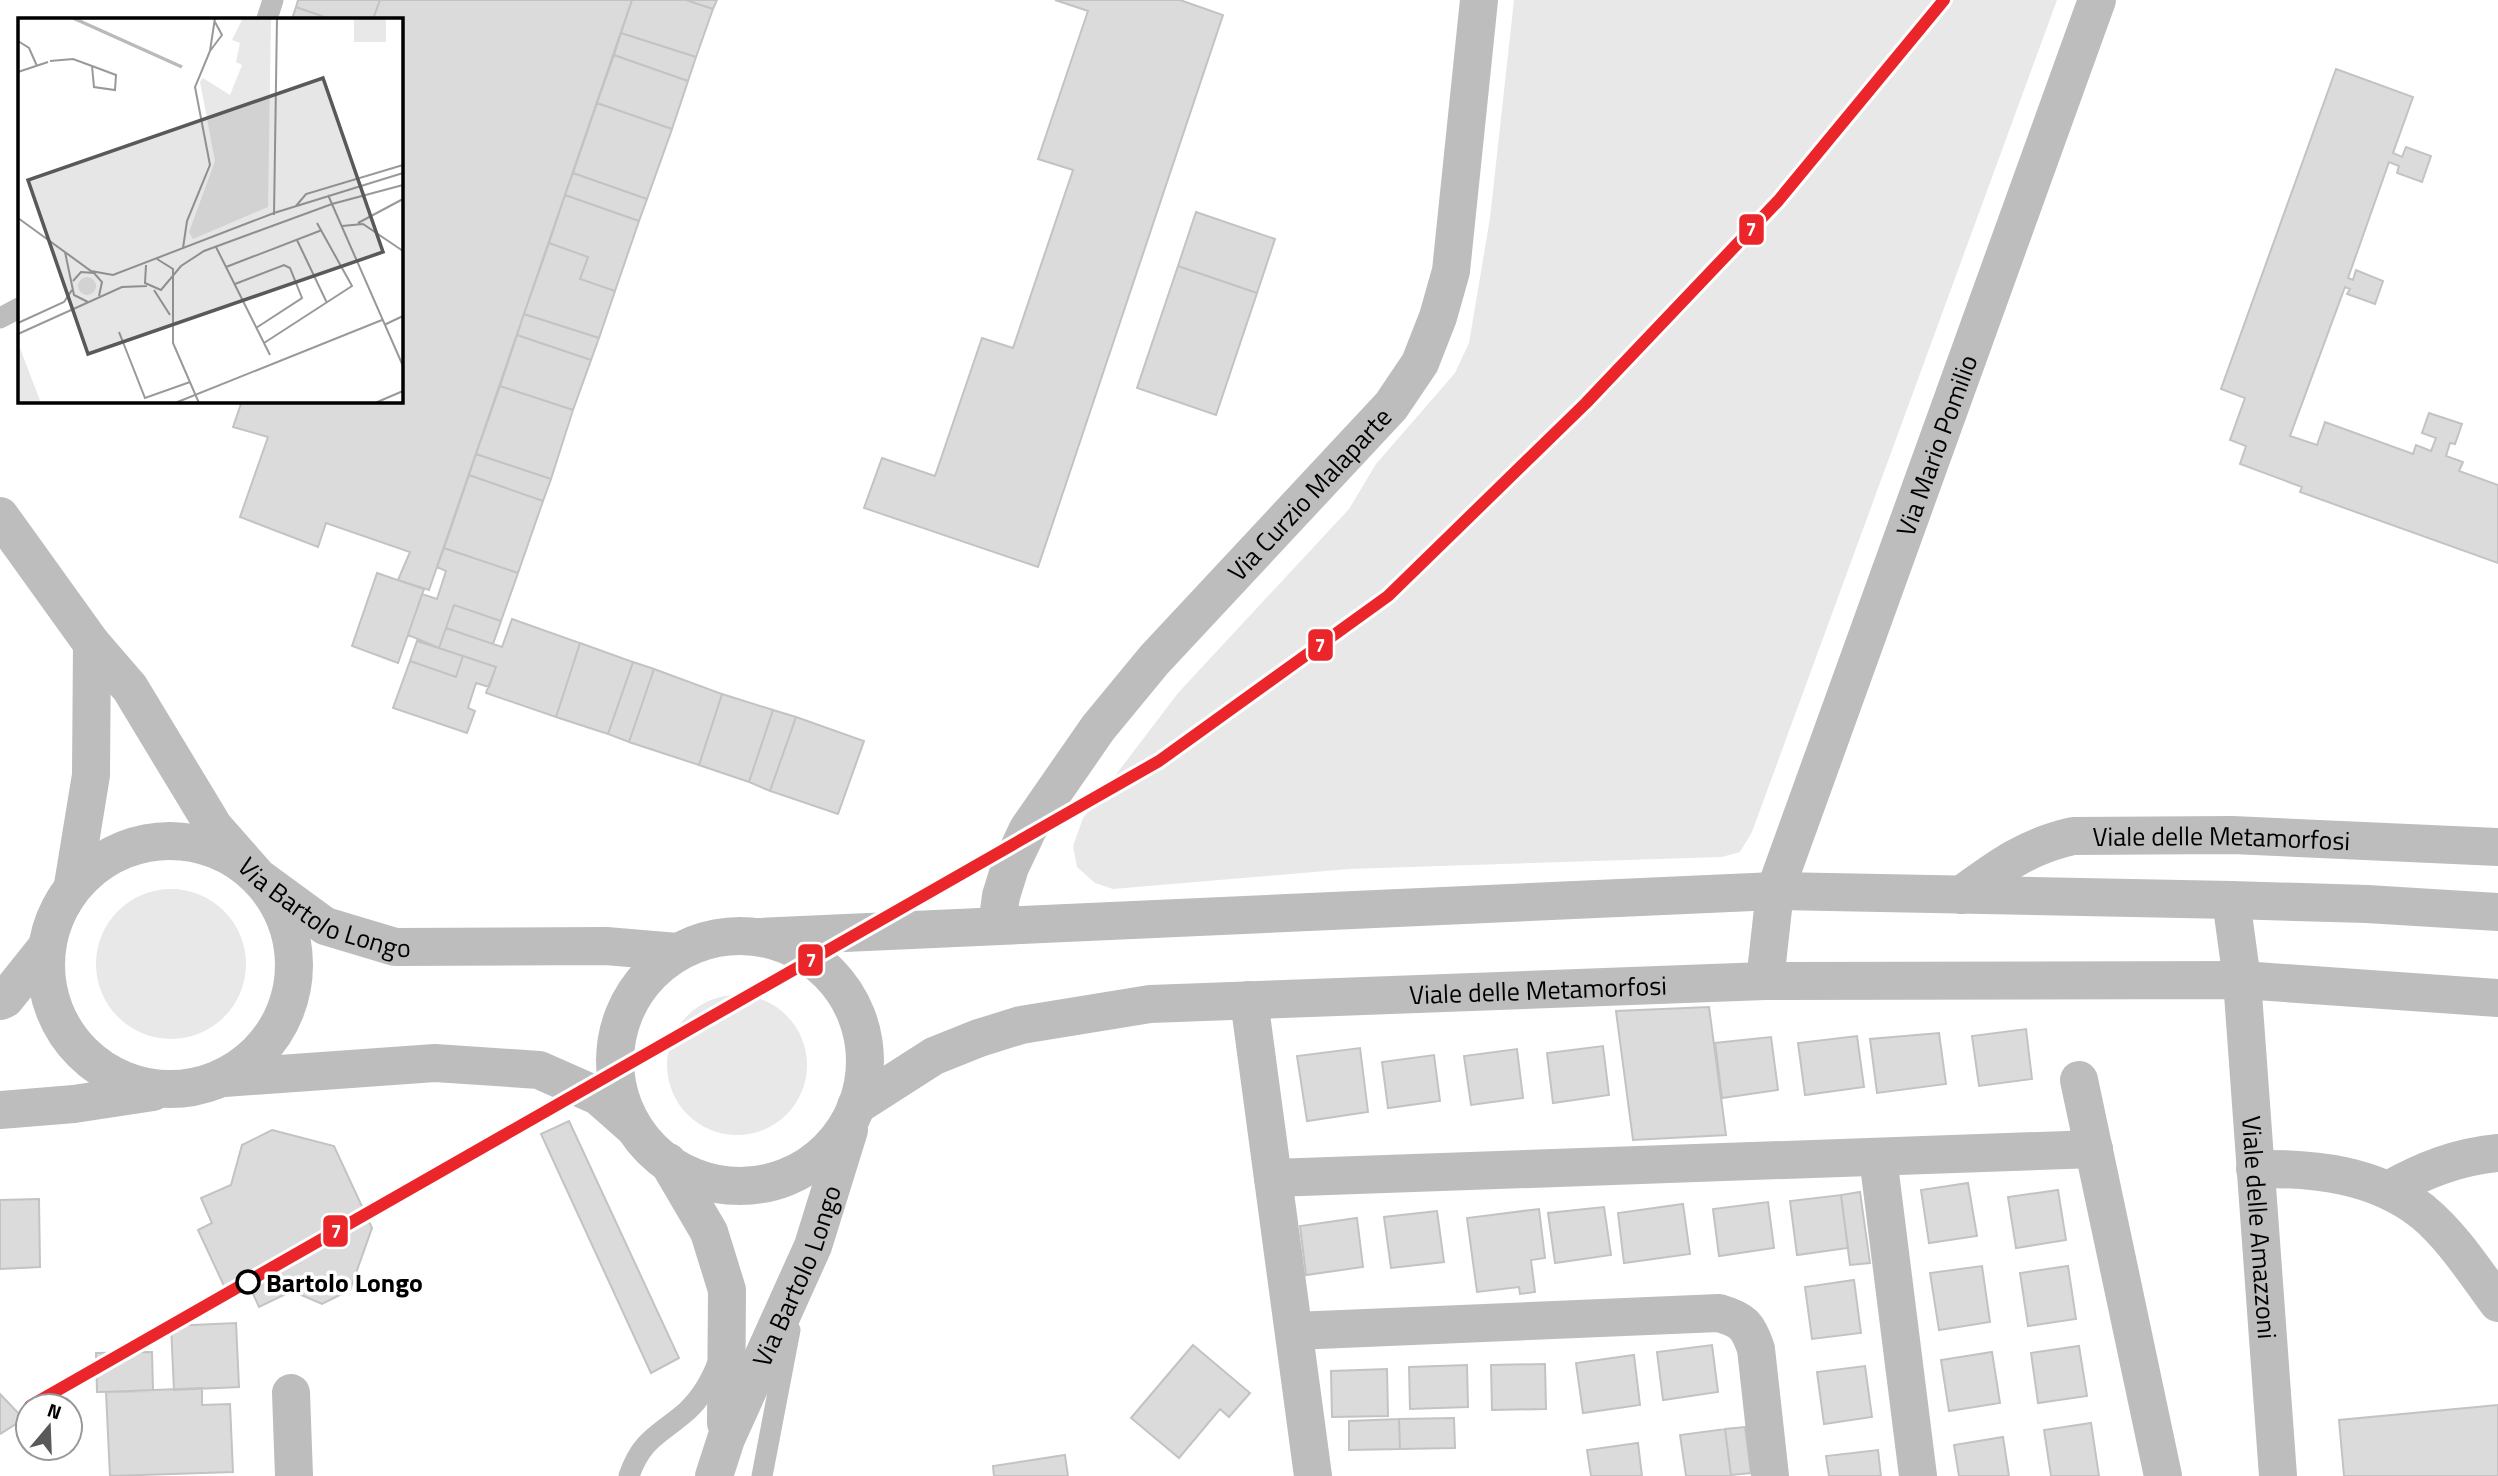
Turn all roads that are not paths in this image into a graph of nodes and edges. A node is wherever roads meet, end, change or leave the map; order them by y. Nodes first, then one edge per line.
1 (274, 0) edge
2 (1479, 0) edge
3 (2096, 0) edge
4 (267, 18) edge
5 (18, 309) edge
6 (0, 318) edge
7 (0, 516) edge
8 (92, 644) junction
9 (2498, 847) edge
10 (258, 877) junction
11 (73, 886) junction
12 (1775, 891) junction
13 (1961, 895) junction
14 (2231, 900) junction
15 (2498, 912) edge
16 (997, 926) junction
17 (757, 937) junction
18 (46, 948) junction
19 (677, 952) junction
20 (2242, 980) junction
21 (1765, 981) junction
22 (2498, 998) edge
23 (1250, 1000) junction
24 (0, 1001) edge
25 (222, 1079) junction
26 (2079, 1080) dead end
27 (166, 1090) junction
28 (856, 1107) junction
29 (0, 1110) edge
30 (635, 1129) junction
31 (2094, 1149) junction
32 (2498, 1153) edge
33 (1878, 1157) junction
34 (667, 1163) junction
35 (2255, 1169) junction
36 (1273, 1178) junction
37 (2388, 1190) junction
38 (813, 1246) junction
39 (2498, 1303) edge
40 (1294, 1331) junction
41 (727, 1338) junction
42 (291, 1393) dead end
43 (726, 1439) junction
44 (294, 1476) edge
45 (629, 1476) edge
46 (714, 1476) edge
47 (762, 1476) edge
48 (1313, 1476) edge
49 (1770, 1476) edge
50 (1918, 1476) edge
51 (2163, 1476) edge
52 (2278, 1476) edge

1 - 4 lane
2 - 16 street, Via Curzio Malaparte
3 - 12 street, Via Mario Pomilio
5 - 6 lane
7 - 8 street, Via Bartolo Longo
8 - 10 street, Via Bartolo Longo
8 - 11 street
9 - 13 street, Viale delle Metamorfosi
10 - 11 street
10 - 19 street, Via Bartolo Longo
10 - 25 street
11 - 18 street
12 - 13 street
12 - 16 street
12 - 21 street, Via Mario Pomilio
13 - 14 street
14 - 15 street
14 - 20 street
16 - 17 street
17 - 19 street
17 - 28 street
18 - 24 street
18 - 27 street
19 - 30 street
20 - 21 street, Viale delle Metamorfosi
20 - 22 street, Viale delle Metamorfosi
20 - 35 street, Viale delle Amazzoni
21 - 23 street, Viale delle Metamorfosi
23 - 28 street, Viale delle Metamorfosi
23 - 36 street
25 - 27 street
25 - 30 street
26 - 31 street
27 - 29 street
28 - 34 street
28 - 38 street, Via Bartolo Longo
30 - 34 street
31 - 33 street
31 - 51 street
32 - 37 street
33 - 36 street
33 - 50 street
34 - 41 street, Via Bartolo Longo
35 - 37 street
35 - 52 street, Viale delle Amazzoni
36 - 40 street
37 - 39 street
38 - 43 street, Via Bartolo Longo
38 - 47 lane
40 - 48 street
40 - 49 street
41 - 43 street, Via Bartolo Longo
41 - 45 lane
42 - 44 street
43 - 46 street, Via Bartolo Longo

